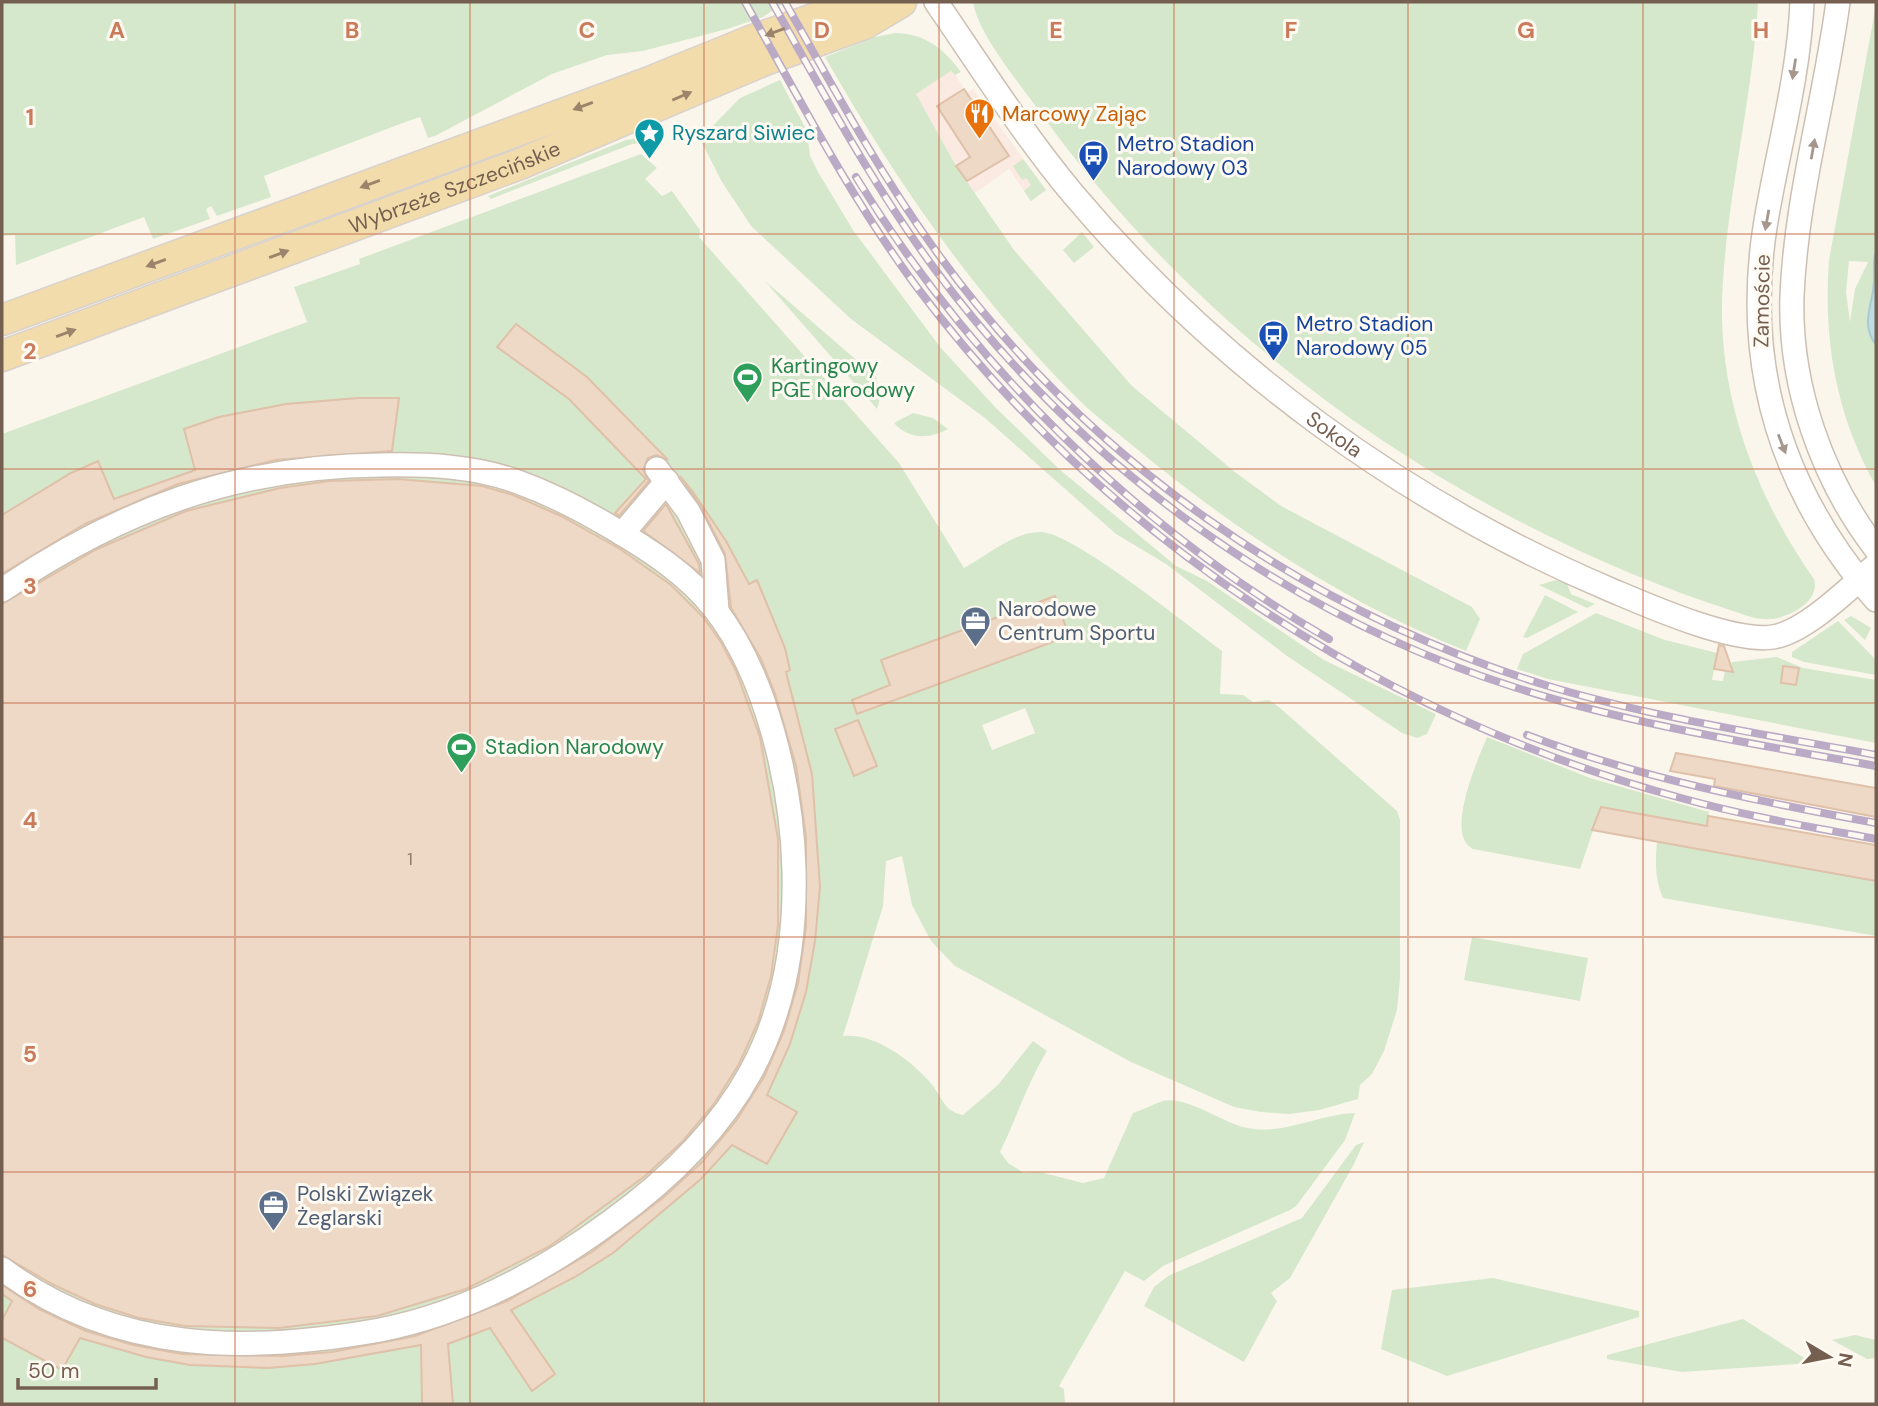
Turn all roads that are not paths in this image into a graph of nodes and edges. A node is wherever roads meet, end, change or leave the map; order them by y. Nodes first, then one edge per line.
1 (863, 2) edge
2 (901, 2) edge
3 (936, 2) edge
4 (1802, 2) edge
5 (1838, 2) edge
6 (2, 320) edge
7 (2, 356) edge
8 (622, 534) junction
9 (1876, 549) edge
10 (1867, 572) edge
11 (2, 590) edge
12 (1876, 600) edge
13 (717, 610) junction
14 (2, 1269) edge

1 -> 6 main road, Wybrzeże Szczecińskie
7 -> 2 main road, Wybrzeże Szczecińskie
3 - 10 street, Sokola
4 -> 10 street, Zamoście
9 -> 5 street, Zamoście
8 - 11 street
8 - 13 street
8 - 13 street
10 - 12 street
13 - 14 street

